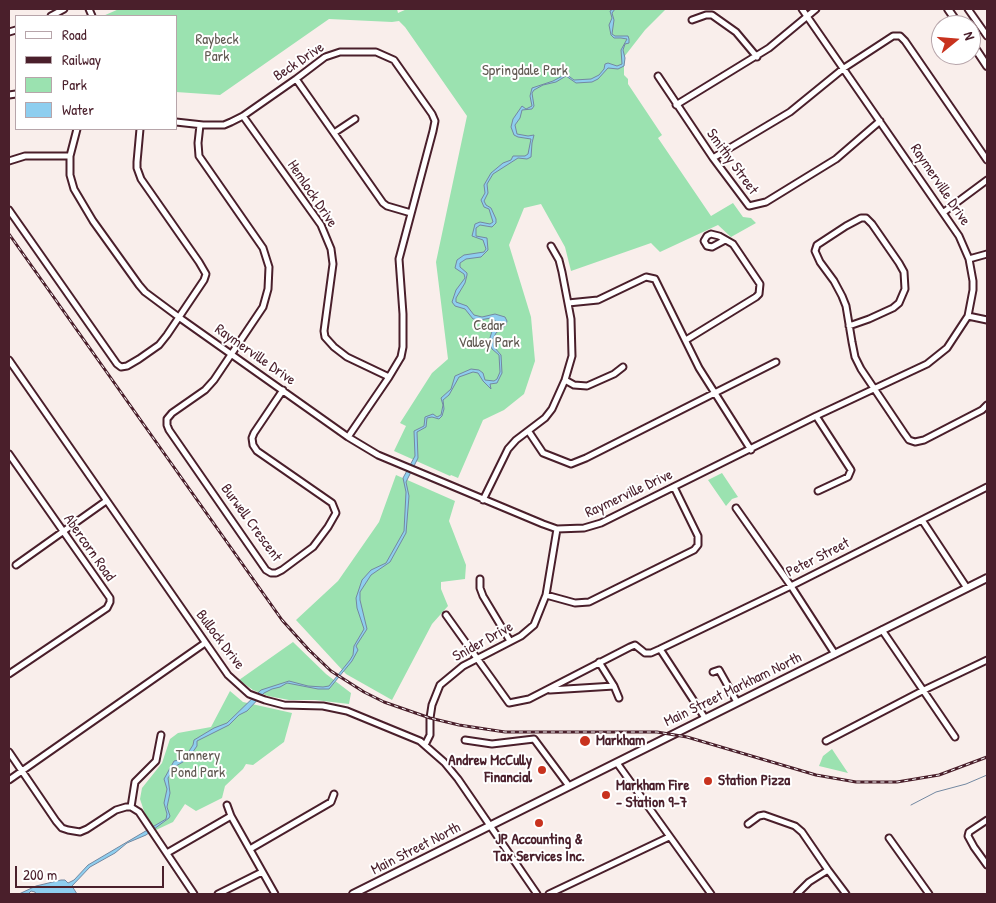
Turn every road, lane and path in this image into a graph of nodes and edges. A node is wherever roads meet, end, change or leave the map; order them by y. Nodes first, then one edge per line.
1 (64, 9) edge
2 (802, 9) edge
3 (816, 9) edge
4 (968, 9) edge
5 (53, 15) edge
6 (807, 15) junction
7 (692, 20) dead end
8 (987, 36) edge
9 (757, 57) junction
10 (844, 68) junction
11 (658, 76) dead end
12 (296, 79) junction
13 (676, 105) junction
14 (243, 116) junction
15 (355, 119) dead end
16 (178, 122) edge
17 (880, 122) junction
18 (200, 125) junction
19 (77, 130) edge
20 (140, 130) edge
21 (334, 133) junction
22 (70, 156) junction
23 (713, 158) junction
24 (987, 160) edge
25 (9, 161) edge
26 (987, 180) edge
27 (9, 210) edge
28 (944, 212) junction
29 (411, 213) junction
30 (725, 240) dead end
31 (551, 246) dead end
32 (987, 254) edge
33 (969, 259) junction
34 (568, 303) junction
35 (968, 316) junction
36 (180, 318) junction
37 (987, 320) edge
38 (849, 326) junction
39 (686, 340) junction
40 (231, 354) junction
41 (9, 360) edge
42 (776, 362) dead end
43 (623, 367) dead end
44 (389, 377) junction
45 (565, 380) junction
46 (874, 388) junction
47 (283, 390) junction
48 (714, 394) junction
49 (987, 405) edge
50 (816, 416) junction
51 (529, 432) junction
52 (348, 437) junction
53 (751, 450) junction
54 (9, 454) edge
55 (11, 463) edge
56 (674, 487) junction
57 (987, 487) edge
58 (818, 491) dead end
59 (483, 500) junction
60 (106, 501) junction
61 (736, 508) dead end
62 (922, 520) junction
63 (557, 529) junction
64 (63, 532) junction
65 (16, 565) dead end
66 (987, 578) edge
67 (480, 579) dead end
68 (791, 586) junction
69 (967, 588) junction
70 (546, 595) junction
71 (446, 615) dead end
72 (882, 630) junction
73 (510, 641) junction
74 (205, 643) junction
75 (660, 649) junction
76 (835, 654) junction
77 (476, 659) junction
78 (987, 660) edge
79 (599, 662) junction
80 (713, 672) dead end
81 (9, 674) edge
82 (614, 686) junction
83 (549, 690) junction
84 (924, 690) junction
85 (619, 698) dead end
86 (737, 702) junction
87 (705, 718) junction
88 (161, 735) dead end
89 (955, 737) dead end
90 (466, 740) dead end
91 (826, 741) dead end
92 (425, 746) junction
93 (9, 752) edge
94 (617, 763) junction
95 (22, 771) junction
96 (9, 780) edge
97 (568, 786) junction
98 (334, 794) dead end
99 (227, 805) dead end
100 (131, 806) junction
101 (231, 816) junction
102 (987, 820) edge
103 (748, 824) dead end
104 (490, 825) junction
105 (669, 837) junction
106 (889, 838) dead end
107 (250, 849) junction
108 (167, 853) junction
109 (987, 865) edge
110 (828, 870) junction
111 (262, 872) junction
112 (194, 894) edge
113 (218, 894) edge
114 (275, 894) edge
115 (353, 894) edge
116 (537, 894) edge
117 (549, 894) edge
118 (711, 894) edge
119 (796, 894) edge
120 (846, 894) edge
121 (929, 894) edge

1 - 5 street
2 - 6 street, Raymerville Drive
3 - 6 street
4 - 8 street
6 - 9 street
6 - 10 street, Raymerville Drive
7 - 9 street
9 - 13 street
10 - 17 street, Raymerville Drive
10 - 23 street
10 - 24 street
11 - 13 street, Smithy Street
12 - 14 street, Beck Drive
12 - 21 street
12 - 29 street, Beck Drive
13 - 23 street, Smithy Street
14 - 18 street, Beck Drive
14 - 44 street, Hemlock Drive
15 - 21 street
16 - 18 street, Beck Drive
17 - 23 street, Smithy Street
17 - 28 street, Raymerville Drive
18 - 40 street
19 - 22 street, Raymerville Drive
20 - 36 street
21 - 29 street
22 - 25 street
22 - 36 street, Raymerville Drive
26 - 28 street
27 - 36 street
28 - 33 street, Raymerville Drive
29 - 44 street, Beck Drive
30 - 39 street
31 - 34 street
32 - 33 street
33 - 35 street, Raymerville Drive
34 - 39 street
34 - 45 street
35 - 37 street
35 - 46 street, Raymerville Drive
36 - 40 street, Raymerville Drive
38 - 38 street
38 - 46 street
39 - 48 street
40 - 47 street, Raymerville Drive
40 - 47 street, Burwell Crescent
41 - 60 street, Bullock Drive
42 - 48 street
43 - 45 street
44 - 52 street, Beck Drive
45 - 51 street
46 - 49 street
46 - 50 street, Raymerville Drive
47 - 52 street, Raymerville Drive
48 - 51 street
48 - 53 street
50 - 53 street, Raymerville Drive
50 - 58 street
51 - 59 street
52 - 59 street, Raymerville Drive
53 - 56 street, Raymerville Drive
54 - 55 street, Abercorn Road
55 - 64 street, Abercorn Road
56 - 63 street, Raymerville Drive
56 - 70 street
57 - 62 street, Peter Street
59 - 63 street, Raymerville Drive
60 - 64 street
60 - 74 street, Bullock Drive
61 - 68 street
62 - 68 street, Peter Street
62 - 69 street
63 - 70 street, Snider Drive
64 - 65 street
64 - 81 street, Abercorn Road
66 - 69 main road, Main Street Markham North
67 - 73 street
68 - 75 street, Peter Street
68 - 76 street
69 - 72 main road, Main Street Markham North
70 - 73 street, Snider Drive
71 - 77 street
72 - 76 main road, Main Street Markham North
72 - 84 street
73 - 77 street, Snider Drive
74 - 92 street, Bullock Drive
74 - 95 street
75 - 79 street
75 - 87 street
76 - 86 main road, Main Street Markham North
77 - 83 street
77 - 92 street, Snider Drive
78 - 84 street
79 - 82 street
79 - 83 street
80 - 86 street
82 - 83 street
82 - 85 street
84 - 89 street
84 - 91 street
86 - 87 main road, Main Street Markham North
87 - 94 main road, Main Street Markham North
88 - 100 street
90 - 97 street
92 - 104 street, Bullock Drive
93 - 95 street
94 - 97 main road, Main Street Markham North
94 - 105 street
95 - 96 street
95 - 100 street
97 - 104 main road, Main Street Markham North
98 - 107 street
99 - 101 street
100 - 108 street
101 - 107 street
101 - 108 street
102 - 109 street
103 - 110 street
104 - 115 main road, Main Street North
104 - 116 street, Bullock Drive
105 - 117 street
105 - 118 street
106 - 121 street
107 - 111 street
108 - 112 street
110 - 119 street
110 - 120 street
111 - 113 street
111 - 114 street

